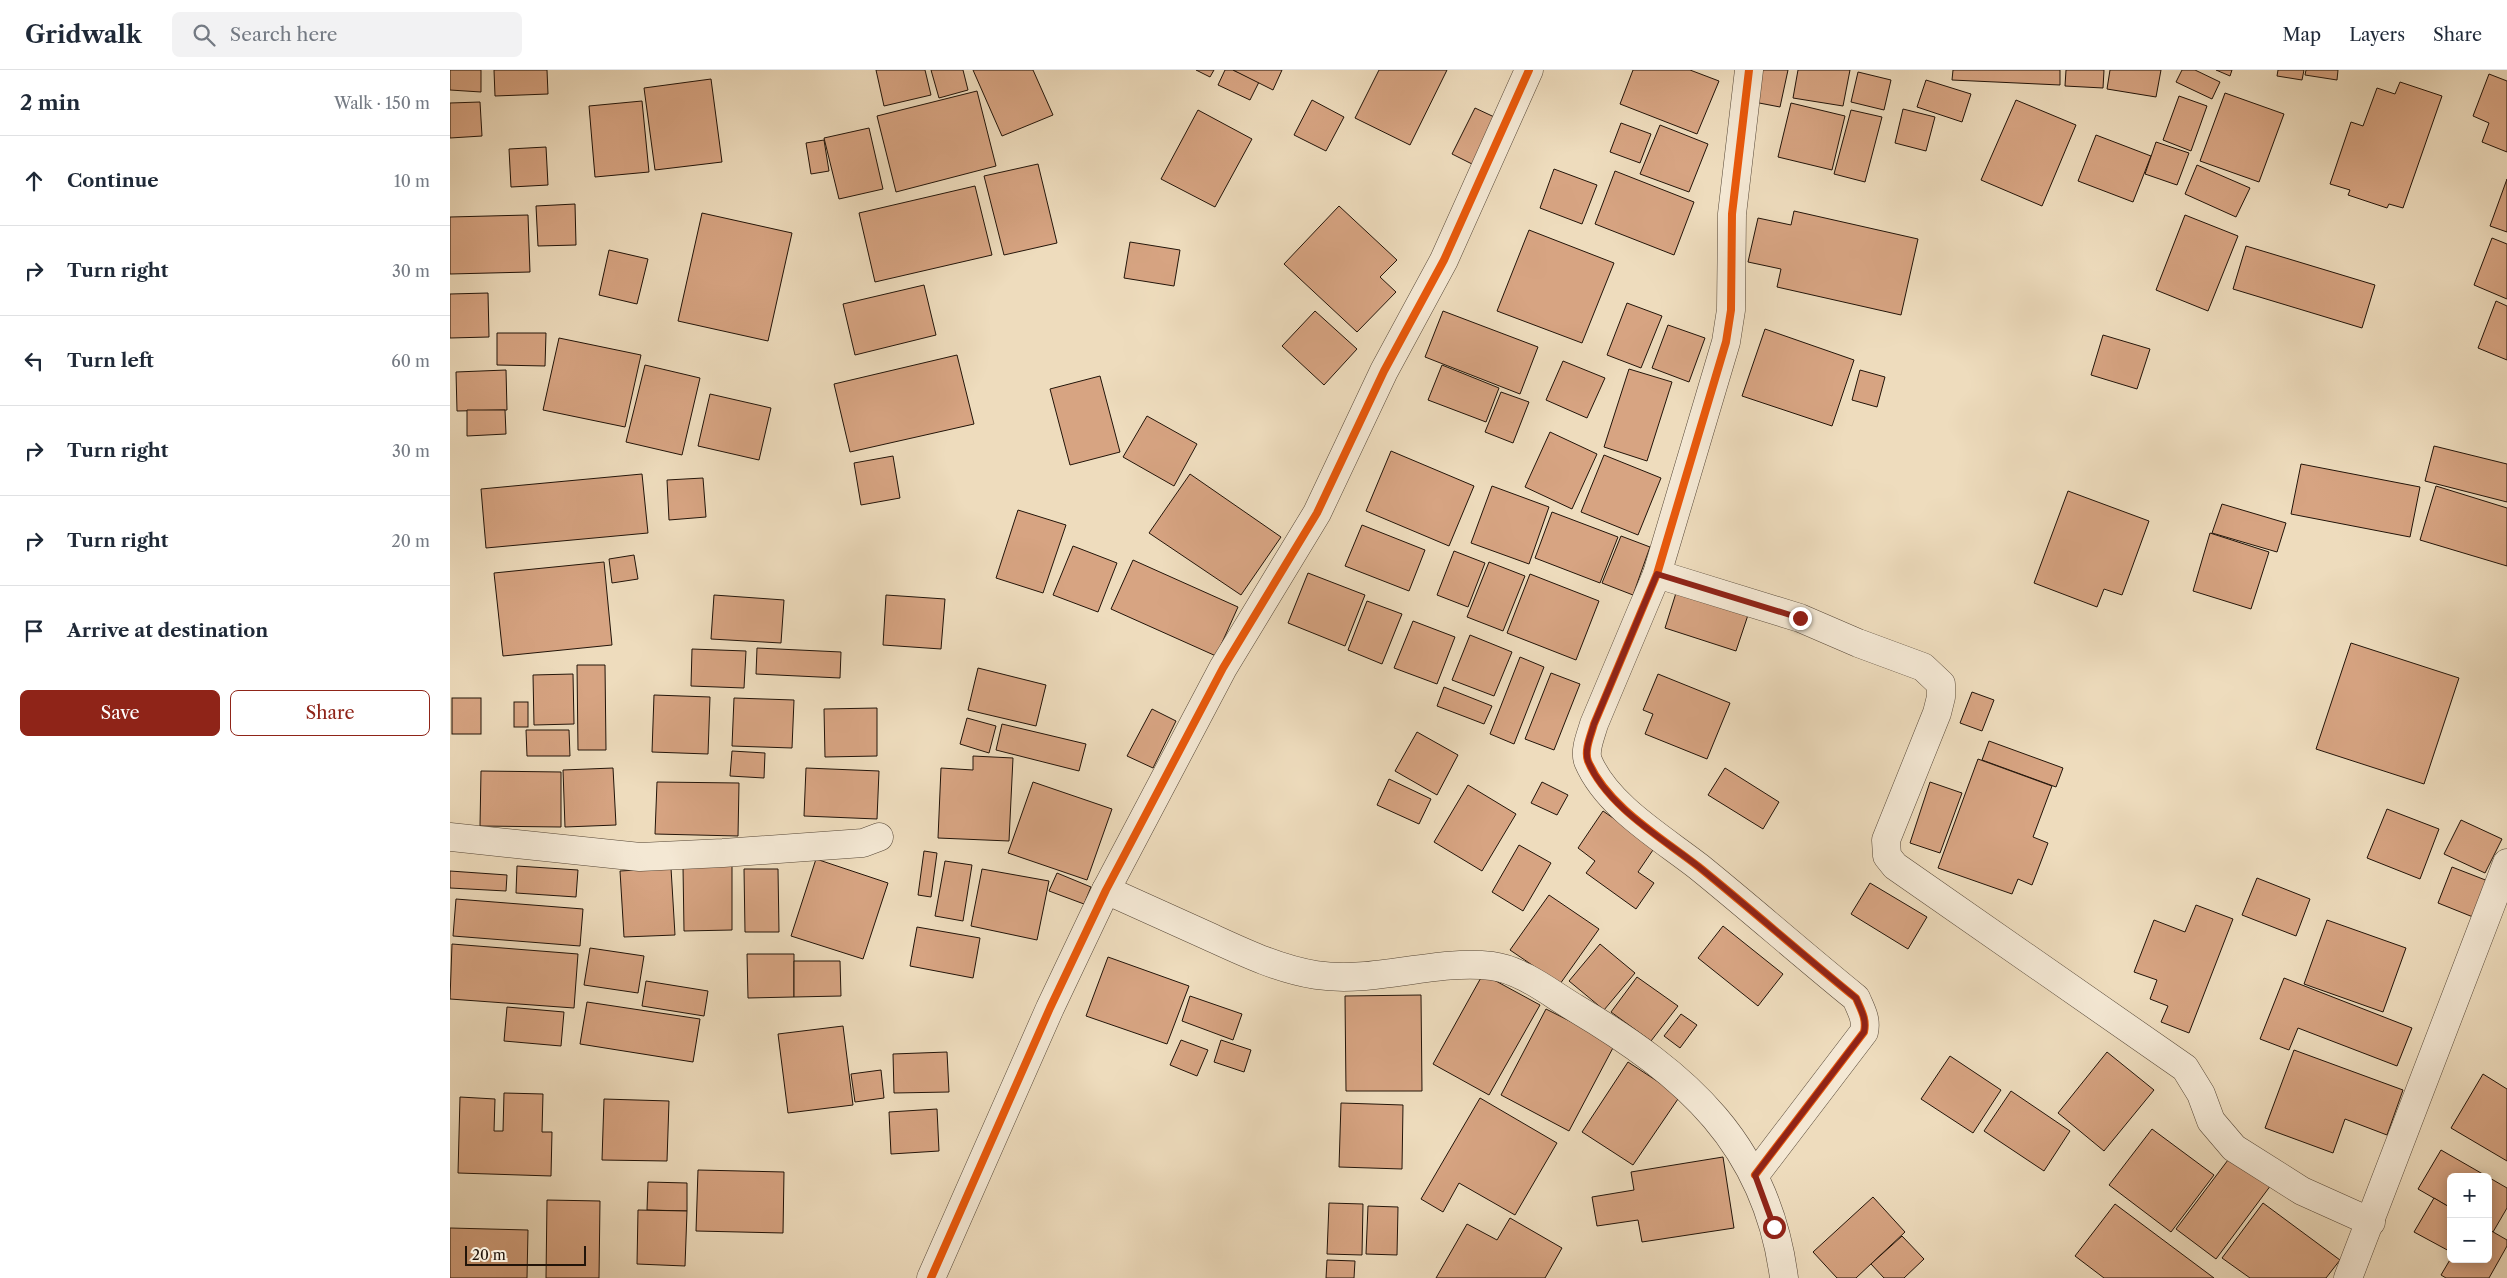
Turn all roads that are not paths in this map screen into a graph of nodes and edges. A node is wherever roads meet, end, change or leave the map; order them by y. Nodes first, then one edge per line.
1 (1529, 70) edge
2 (1748, 70) edge
3 (1657, 574) junction
4 (450, 836) edge
5 (878, 837) dead end
6 (2507, 863) edge
7 (1106, 890) junction
8 (1755, 1175) junction
9 (2371, 1222) junction
10 (931, 1278) edge
11 (1784, 1278) edge
12 (2348, 1278) edge

1 - 7 street
2 - 3 street
3 - 8 street
3 - 9 street
4 - 5 street
6 - 9 street
7 - 8 street
7 - 10 street
8 - 11 street
9 - 12 street

